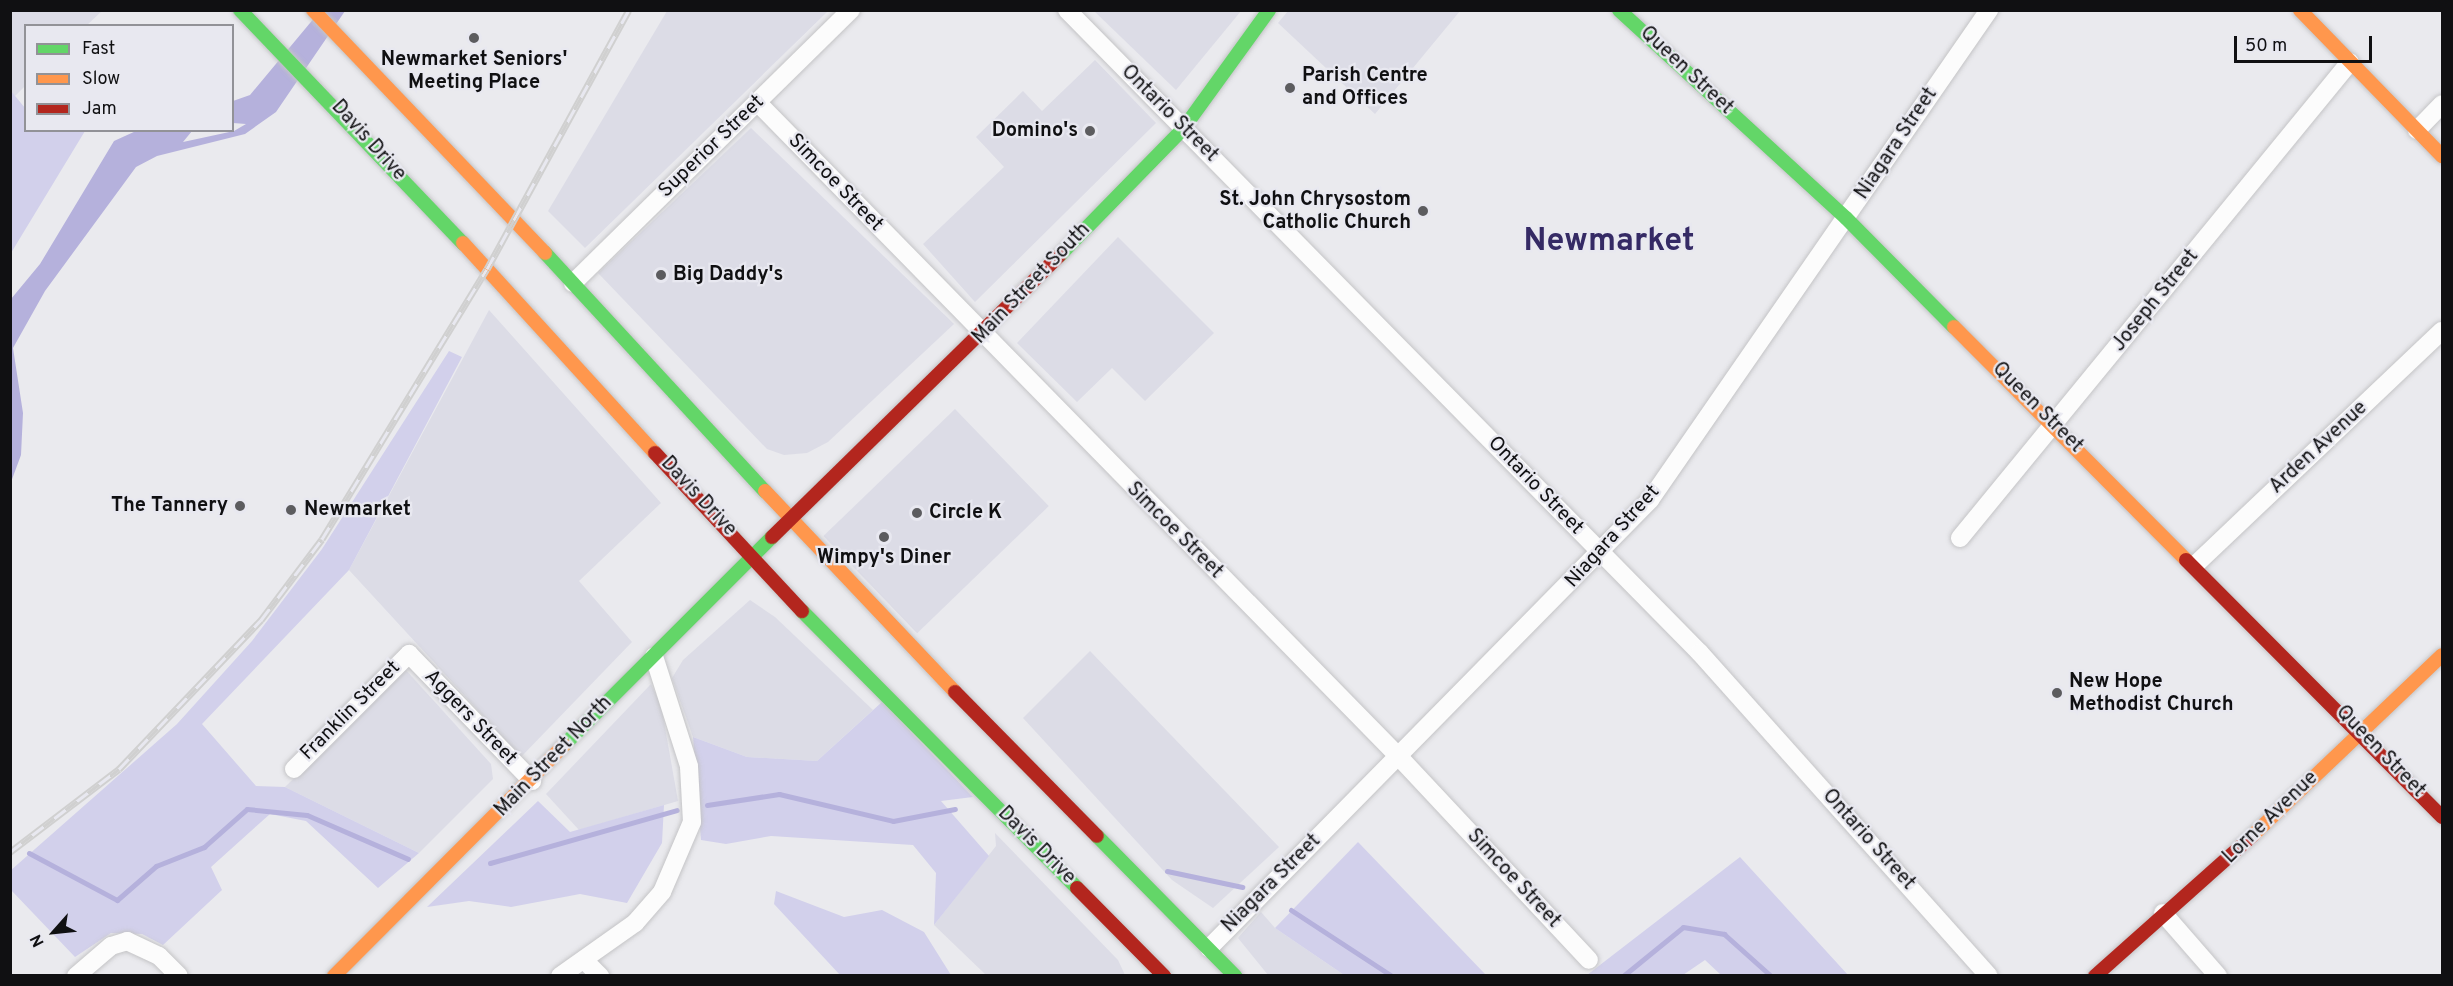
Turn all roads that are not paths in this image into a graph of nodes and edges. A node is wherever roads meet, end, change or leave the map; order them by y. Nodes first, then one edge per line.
1 (313, 10) edge
2 (850, 10) edge
3 (1067, 10) edge
4 (1269, 10) edge
5 (1989, 10) edge
6 (2300, 10) edge
7 (242, 12) edge
8 (1629, 14) edge
9 (2350, 62) junction
10 (758, 103) junction
11 (2442, 104) edge
12 (1183, 129) junction
13 (2417, 130) junction
14 (2442, 156) edge
15 (1846, 218) junction
16 (573, 283) junction
17 (2442, 331) edge
18 (981, 336) junction
19 (2054, 426) junction
20 (789, 521) junction
21 (772, 537) joint
22 (1960, 538) dead end
23 (1601, 555) junction
24 (753, 557) junction
25 (2195, 565) junction
26 (409, 654) joint
27 (2442, 655) edge
28 (654, 656) junction
29 (2361, 731) junction
30 (1401, 759) junction
31 (294, 768) dead end
32 (532, 781) junction
33 (2442, 817) edge
34 (2163, 913) junction
35 (1209, 948) junction
36 (584, 960) junction
37 (1589, 960) dead end
38 (76, 975) edge
39 (179, 975) edge
40 (334, 975) edge
41 (560, 975) edge
42 (600, 975) edge
43 (1164, 975) edge
44 (1235, 975) edge
45 (1989, 975) edge
46 (2095, 975) edge
47 (2218, 975) edge

1 - 16 main road
2 - 10 street, Superior Street
3 - 12 street, Ontario Street
4 - 12 main road, Main Street South
5 - 15 street, Niagara Street
6 - 9 main road
7 - 24 main road, Davis Drive
8 - 15 main road, Queen Street
9 - 13 main road
9 - 19 street, Joseph Street
10 - 16 street, Superior Street
10 - 18 street, Simcoe Street
11 - 13 street
12 - 18 main road, Main Street South
12 - 23 street, Ontario Street
13 - 14 main road
15 - 19 main road, Queen Street
15 - 23 street, Niagara Street
16 - 20 main road
17 - 25 street, Arden Avenue
18 - 20 main road, Main Street South
18 - 30 street, Simcoe Street
19 - 22 street, Joseph Street
19 - 25 main road, Queen Street
20 - 21 main road, Main Street South
20 - 35 main road
21 - 24 main road, Main Street North
23 - 30 street, Niagara Street
23 - 45 street, Ontario Street
24 - 28 main road, Main Street North
24 - 43 main road, Davis Drive
25 - 29 main road, Queen Street
26 - 31 street, Franklin Street
26 - 32 street, Aggers Street
27 - 29 main road, Lorne Avenue
28 - 32 main road, Main Street North
28 - 36 street
29 - 33 main road, Queen Street
29 - 34 main road, Lorne Avenue
30 - 35 street, Niagara Street
30 - 37 street, Simcoe Street
32 - 40 main road, Main Street North
34 - 46 main road, Lorne Avenue
34 - 47 street
35 - 44 main road
36 - 41 street
36 - 42 street
38 - 39 street

